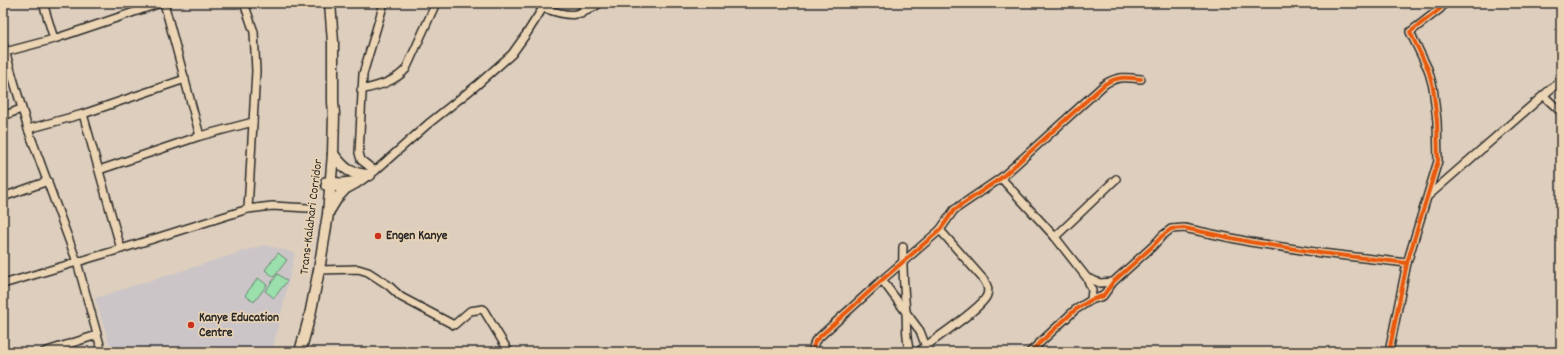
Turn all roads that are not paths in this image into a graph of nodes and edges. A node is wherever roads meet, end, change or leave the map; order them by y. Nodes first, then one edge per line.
1 (43, 3) edge
2 (162, 3) edge
3 (244, 3) edge
4 (330, 3) edge
5 (384, 3) edge
6 (436, 3) edge
7 (586, 3) edge
8 (600, 3) edge
9 (1445, 3) edge
10 (545, 5) edge
11 (581, 14) junction
12 (54, 39) junction
13 (4, 48) edge
14 (1141, 78) dead end
15 (185, 79) junction
16 (1561, 80) edge
17 (362, 90) junction
18 (1544, 96) junction
19 (333, 102) junction
20 (21, 109) junction
21 (1561, 112) edge
22 (83, 114) junction
23 (3, 116) edge
24 (252, 122) junction
25 (28, 129) junction
26 (200, 136) junction
27 (333, 154) junction
28 (99, 170) junction
29 (370, 175) junction
30 (1001, 178) junction
31 (1116, 179) dead end
32 (48, 181) junction
33 (328, 184) junction
34 (345, 189) junction
35 (3, 197) edge
36 (1426, 197) junction
37 (308, 208) dead end
38 (248, 209) junction
39 (328, 214) junction
40 (940, 230) junction
41 (1055, 237) junction
42 (903, 247) dead end
43 (121, 249) junction
44 (77, 262) junction
45 (902, 262) junction
46 (1407, 263) junction
47 (319, 270) junction
48 (1087, 278) junction
49 (882, 280) junction
50 (1113, 282) junction
51 (3, 284) edge
52 (1091, 300) junction
53 (906, 314) junction
54 (305, 334) junction
55 (97, 335) junction
56 (927, 349) edge
57 (1033, 351) edge
58 (44, 352) edge
59 (102, 352) edge
60 (300, 352) edge
61 (509, 352) edge
62 (812, 352) edge
63 (910, 352) edge
64 (918, 352) edge
65 (1389, 352) edge

1 - 12 street
2 - 12 street
2 - 15 street
3 - 24 street
4 - 19 highway, Trans-Kalahari Corridor
5 - 17 street
6 - 17 street
7 - 11 street
8 - 11 street
9 - 36 street
10 - 11 street
10 - 29 street
12 - 13 street
13 - 20 street
14 - 30 street
15 - 22 street
15 - 26 street
16 - 18 street
17 - 29 street
18 - 21 street
18 - 36 street
19 - 27 highway, Trans-Kalahari Corridor
19 - 33 highway, Trans-Kalahari Corridor
20 - 23 street
20 - 25 street
22 - 25 street
22 - 28 street
24 - 26 street
24 - 38 street
25 - 32 street
26 - 28 street
27 - 29 highway
27 - 33 highway, Trans-Kalahari Corridor
28 - 43 street
29 - 33 street
29 - 34 street
30 - 40 street
30 - 41 street
31 - 41 street
32 - 35 street
32 - 44 street
33 - 34 street
33 - 39 highway, Trans-Kalahari Corridor
33 - 54 highway, Trans-Kalahari Corridor
34 - 39 highway
36 - 46 street
37 - 38 street
38 - 43 street
39 - 47 highway, Trans-Kalahari Corridor
40 - 45 street
40 - 56 street
41 - 48 street
42 - 45 street
43 - 44 street
44 - 51 street
44 - 55 street
45 - 49 street
45 - 53 street
46 - 50 street
46 - 65 street
47 - 54 highway, Trans-Kalahari Corridor
47 - 61 street
48 - 50 street
48 - 52 street
49 - 53 street
49 - 62 street
50 - 52 street
52 - 57 street
53 - 56 street
53 - 63 street
54 - 60 highway, Trans-Kalahari Corridor
55 - 58 street
55 - 59 street
56 - 64 street

